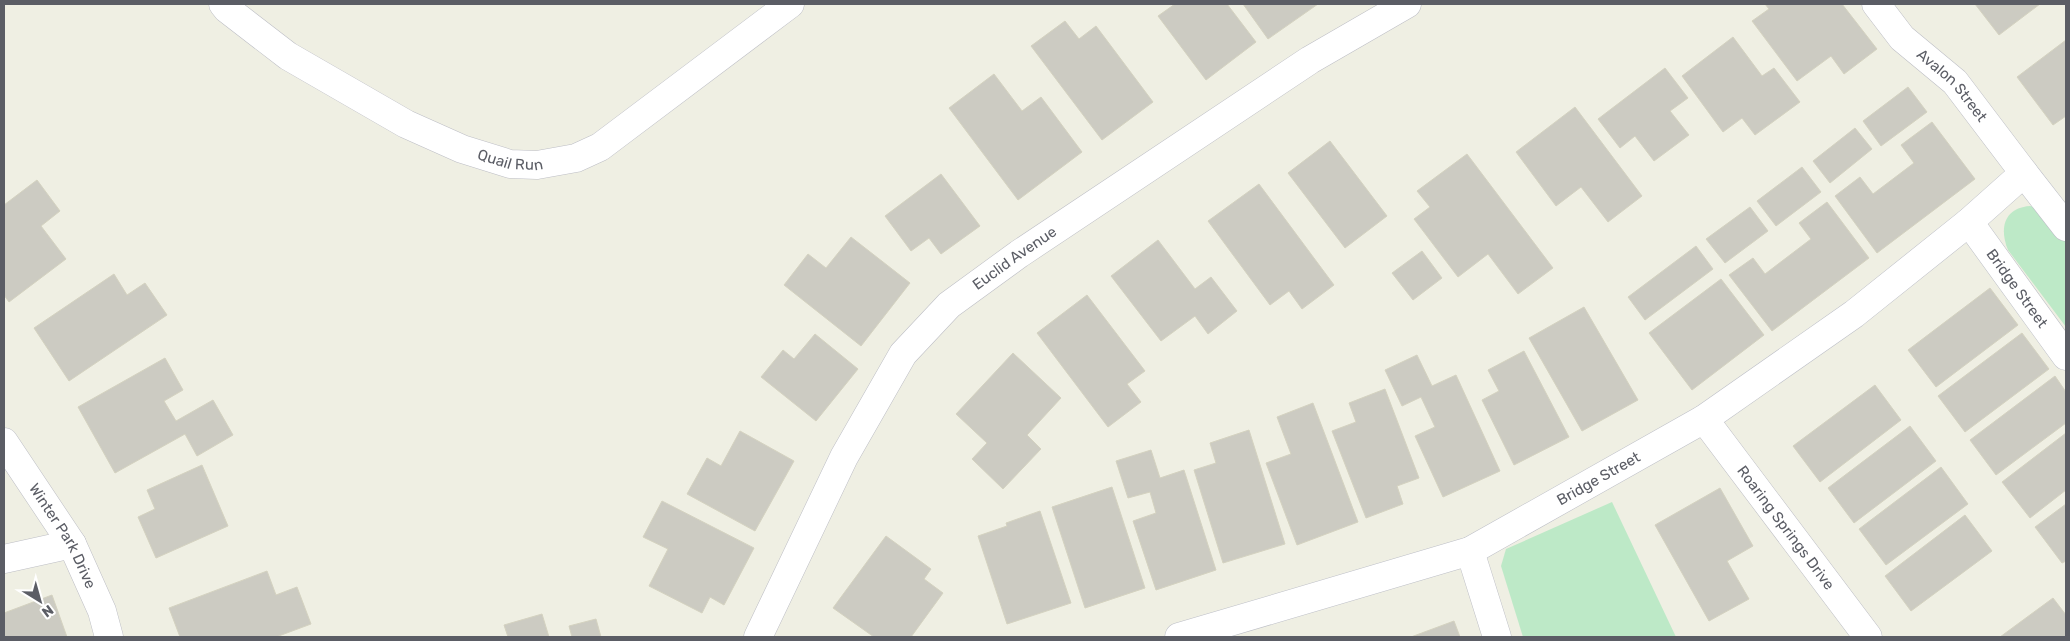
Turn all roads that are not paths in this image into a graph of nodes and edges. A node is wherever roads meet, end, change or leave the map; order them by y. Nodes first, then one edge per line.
1 (223, 4) edge
2 (790, 4) edge
3 (1407, 4) edge
4 (1876, 4) edge
5 (2024, 173) junction
6 (1969, 222) junction
7 (2066, 227) edge
8 (2066, 356) edge
9 (1704, 419) junction
10 (4, 442) edge
11 (72, 544) junction
12 (1470, 551) junction
13 (4, 559) edge
14 (109, 637) edge
15 (758, 637) edge
16 (1180, 637) edge
17 (1497, 637) edge
18 (1868, 637) edge

1 - 2 street, Quail Run
3 - 15 street, Euclid Avenue
4 - 5 street, Avalon Street
5 - 6 street, Bridge Street
5 - 7 street
6 - 8 street, Bridge Street
6 - 9 street, Bridge Street
9 - 12 street, Bridge Street
9 - 18 street, Roaring Springs Drive
10 - 11 street, Winter Park Drive
11 - 13 street
11 - 14 street, Winter Park Drive
12 - 16 street, Bridge Street
12 - 17 street

